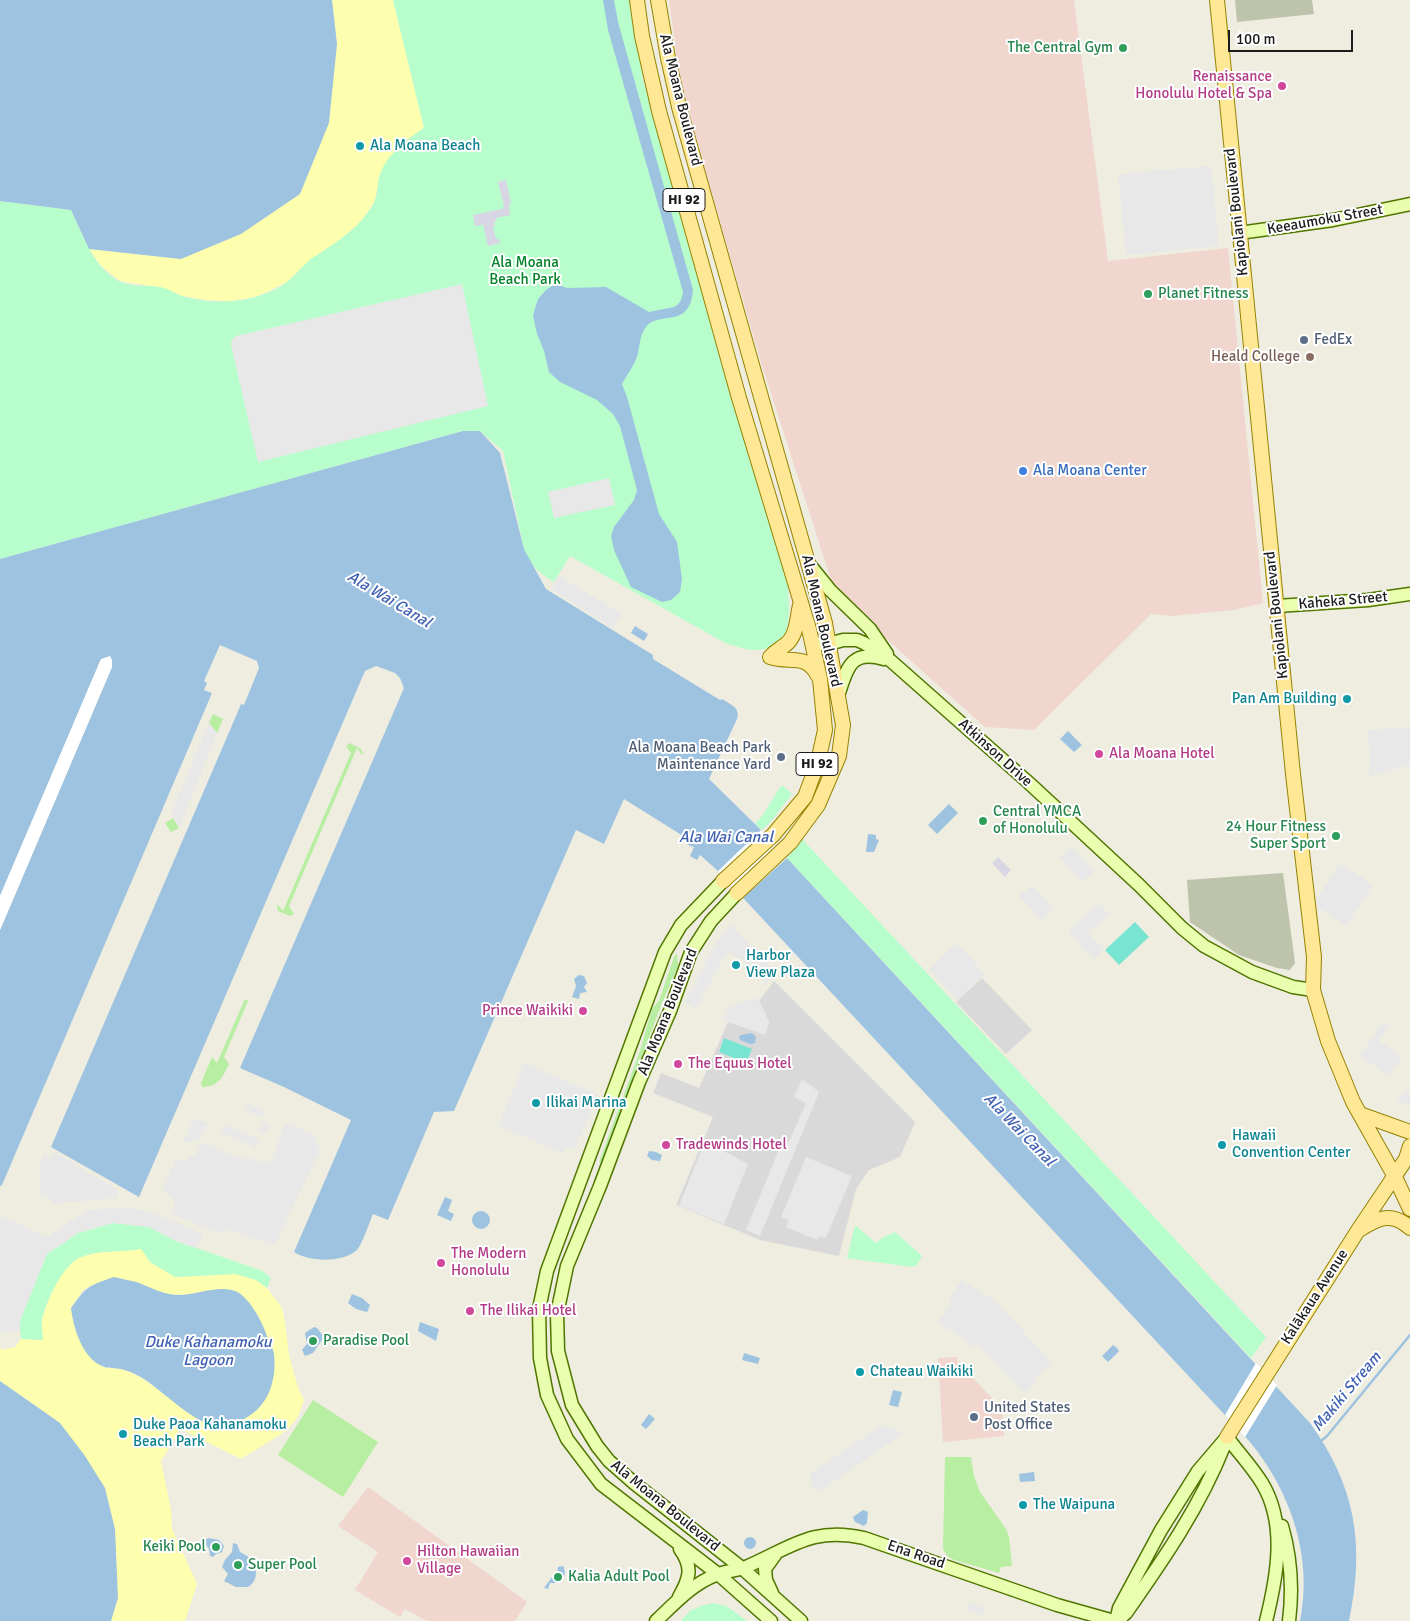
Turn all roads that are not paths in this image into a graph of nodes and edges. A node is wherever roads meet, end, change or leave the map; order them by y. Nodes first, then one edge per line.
1 (637, 0) edge
2 (658, 0) edge
3 (1217, 0) edge
4 (1410, 204) edge
5 (1239, 233) junction
6 (808, 563) junction
7 (1410, 594) edge
8 (801, 604) junction
9 (1276, 606) junction
10 (813, 644) junction
11 (830, 644) junction
12 (891, 661) junction
13 (820, 679) junction
14 (838, 696) junction
15 (723, 881) joint
16 (737, 893) joint
17 (1313, 990) junction
18 (1360, 1114) junction
19 (1410, 1132) edge
20 (1409, 1154) edge
21 (1394, 1175) junction
22 (1410, 1209) edge
23 (1410, 1228) edge
24 (1357, 1232) junction
25 (1227, 1437) junction
26 (1262, 1483) junction
27 (676, 1542) junction
28 (776, 1553) junction
29 (743, 1568) junction
30 (718, 1574) junction
31 (774, 1597) junction
32 (677, 1601) junction
33 (1267, 1619) edge
34 (656, 1621) edge
35 (771, 1621) edge
36 (801, 1621) edge
37 (1115, 1621) edge
38 (1289, 1621) edge

1 - 8 main road, Ala Moana Boulevard / HI 92
2 - 6 main road, Ala Moana Boulevard / HI 92
3 - 5 main road, Kapiolani Boulevard
4 - 5 main road, Keeaumoku Street
5 - 9 main road, Kapiolani Boulevard
6 - 11 main road, Ala Moana Boulevard / HI 92
6 - 12 main road
7 - 9 main road, Kaheka Street
8 - 10 main road, Ala Moana Boulevard / HI 92
8 - 13 main road
9 - 17 main road, Kapiolani Boulevard
10 - 11 main road, Atkinson Drive
10 - 13 main road, Ala Moana Boulevard / HI 92
11 - 12 main road, Atkinson Drive
11 - 14 main road, Ala Moana Boulevard / HI 92
12 - 14 main road
12 - 17 main road, Atkinson Drive
13 - 15 main road, Ala Moana Boulevard / HI 92
14 - 16 main road, Ala Moana Boulevard / HI 92
15 - 27 main road, Ala Moana Boulevard / HI 92
16 - 29 main road, Ala Moana Boulevard / HI 92
17 - 18 main road, Kapiolani Boulevard
18 - 19 main road
18 - 21 main road, Kapiolani Boulevard
20 - 21 main road, Kalākaua Avenue
21 - 22 main road, Kapiolani Boulevard
21 - 24 main road, Kalākaua Avenue
23 - 24 main road
24 - 25 main road, Kalākaua Avenue
25 - 26 main road
25 - 37 main road, Kalākaua Avenue
26 - 33 main road
26 - 38 main road
27 - 30 main road, Ala Moana Boulevard / HI 92
27 - 32 main road
28 - 29 main road, Ena Road
28 - 31 main road
28 - 37 main road, Ena Road
29 - 30 main road, Ena Road
29 - 31 main road, Ala Moana Boulevard / HI 92
30 - 32 main road, Ena Road
30 - 35 main road, Ala Moana Boulevard / HI 92
31 - 36 main road, Ala Moana Boulevard / HI 92
32 - 34 main road

